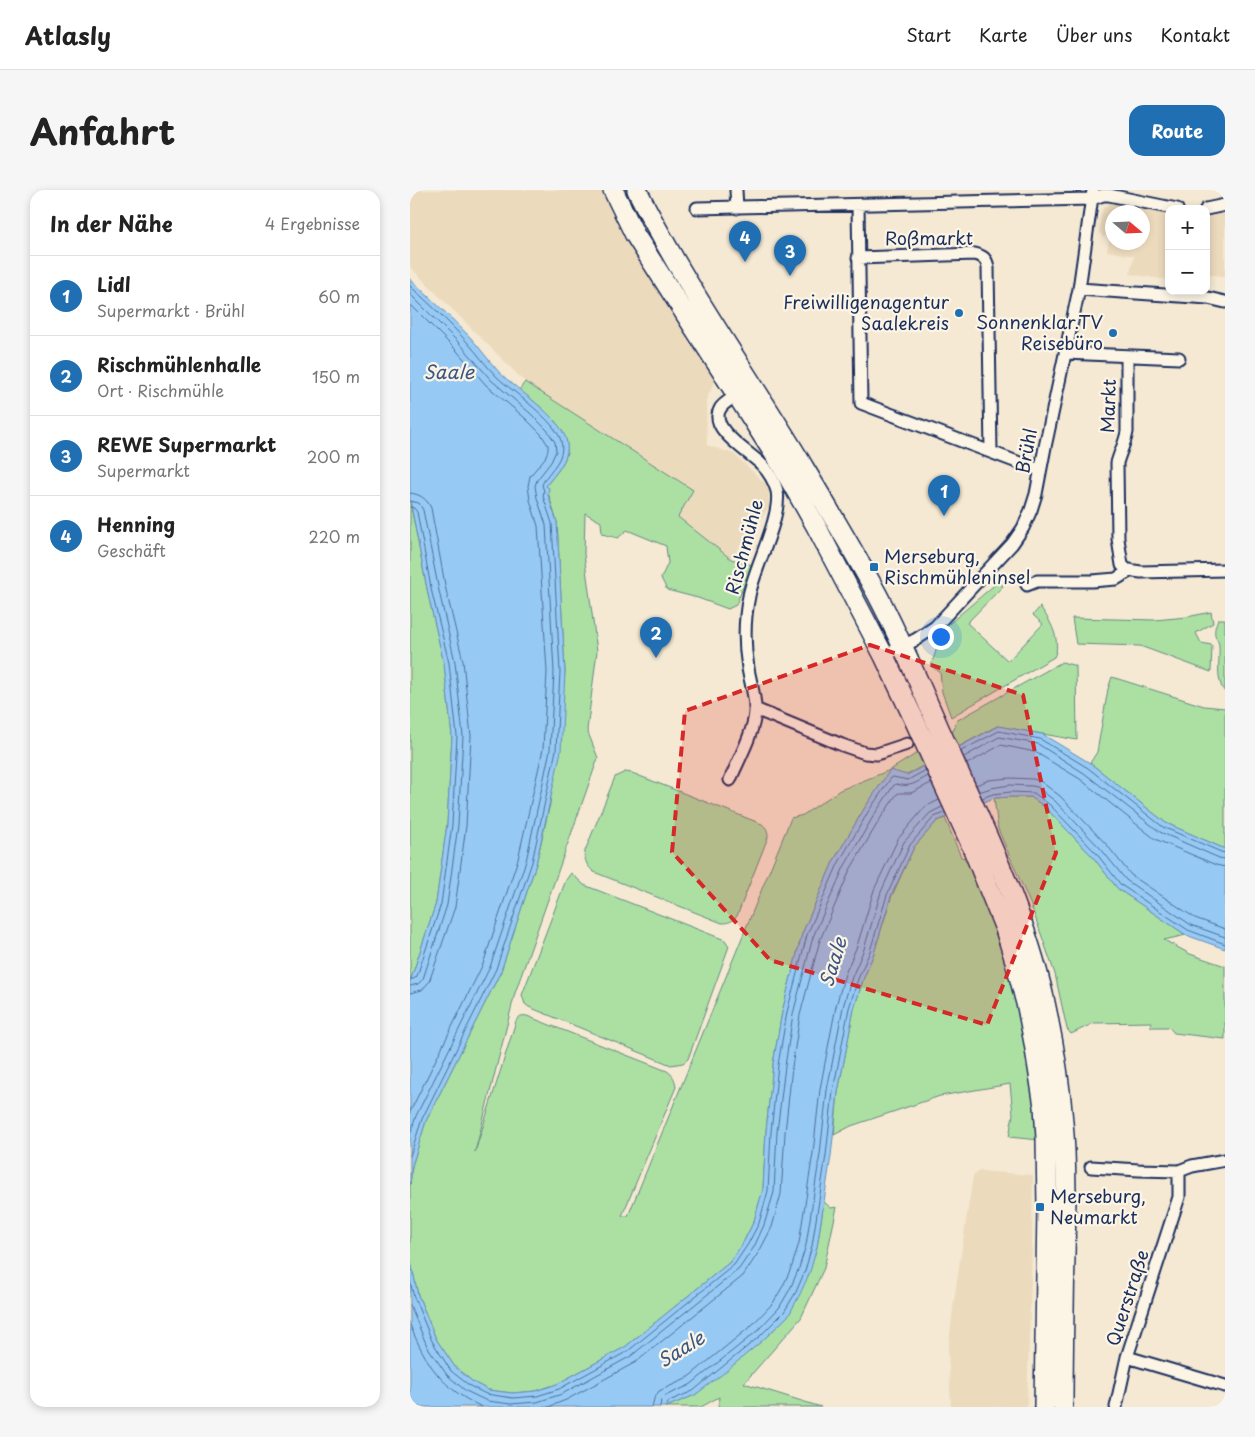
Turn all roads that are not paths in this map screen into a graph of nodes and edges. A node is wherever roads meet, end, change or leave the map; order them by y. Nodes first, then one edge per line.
1 (613, 190) edge
2 (637, 190) edge
3 (736, 190) edge
4 (954, 190) edge
5 (1093, 194) edge
6 (954, 202) junction
7 (858, 205) junction
8 (1225, 205) edge
9 (1165, 206) edge
10 (697, 208) dead end
11 (737, 208) junction
12 (1210, 208) edge
13 (858, 258) junction
14 (1079, 289) junction
15 (1225, 302) edge
16 (1066, 353) junction
17 (1127, 357) junction
18 (1179, 358) dead end
19 (737, 395) junction
20 (991, 452) junction
21 (1040, 470) junction
22 (1131, 570) junction
23 (1225, 570) edge
24 (1027, 585) dead end
25 (903, 647) junction
26 (884, 656) junction
27 (755, 709) junction
28 (920, 711) junction
29 (907, 744) dead end
30 (730, 780) dead end
31 (978, 839) junction
32 (1225, 1160) edge
33 (1091, 1167) dead end
34 (1179, 1171) junction
35 (1127, 1357) junction
36 (1225, 1386) edge
37 (1044, 1407) edge
38 (1063, 1407) edge
39 (1116, 1407) edge

1 - 19 main road
2 - 25 main road
3 - 11 street
4 - 6 street
5 - 6 street
5 - 9 street
5 - 14 street, Brühl
6 - 7 street
7 - 11 street
7 - 13 street
8 - 12 street
10 - 11 street
13 - 20 street
13 - 20 street, Roßmarkt
14 - 15 street
14 - 16 street, Brühl
16 - 17 street, Markt
16 - 21 street, Brühl
17 - 18 street, Markt
17 - 22 street, Markt
19 - 26 main road
19 - 27 street, Rischmühle
20 - 21 street
21 - 25 street, Brühl
22 - 23 street
22 - 24 street
25 - 26 street, Brühl
25 - 28 main road
26 - 28 main road
27 - 29 street
27 - 30 street, Rischmühle
28 - 31 main road
31 - 37 main road
31 - 38 main road
32 - 34 street
33 - 34 street
34 - 35 street, Querstraße
35 - 36 street
35 - 39 street, Querstraße

